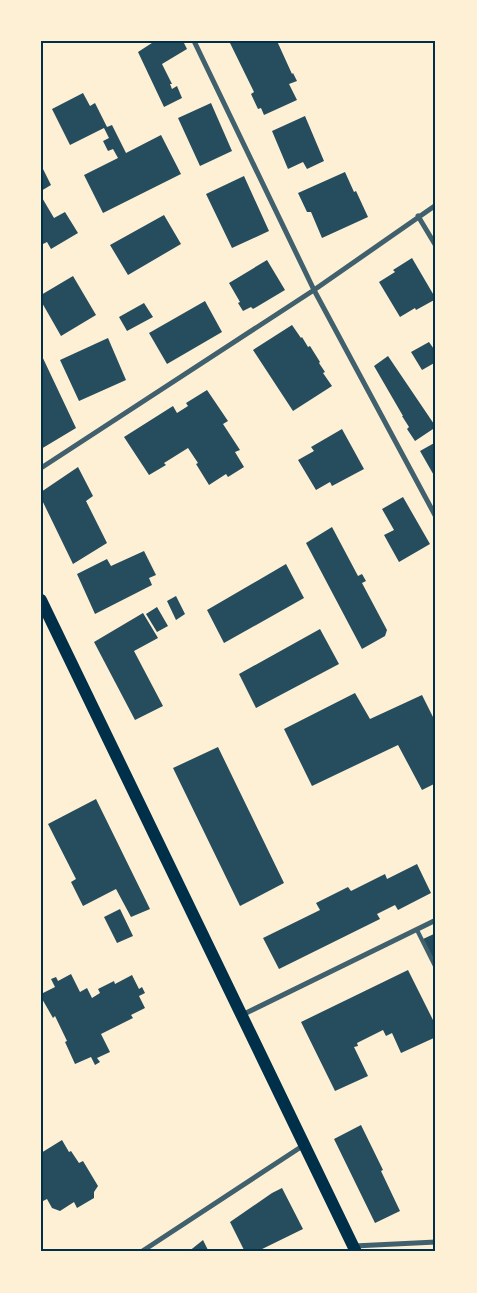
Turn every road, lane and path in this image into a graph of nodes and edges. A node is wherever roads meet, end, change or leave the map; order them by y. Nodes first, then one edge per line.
1 (194, 41) edge
2 (436, 205) edge
3 (418, 216) junction
4 (436, 246) edge
5 (314, 290) junction
6 (41, 468) edge
7 (436, 517) edge
8 (41, 600) edge
9 (436, 920) edge
10 (417, 930) junction
11 (436, 968) edge
12 (242, 1015) junction
13 (304, 1144) junction
14 (436, 1242) edge
15 (354, 1249) edge
16 (141, 1252) edge

1 - 5 street
2 - 3 street
3 - 4 street
3 - 5 street
5 - 6 street
5 - 7 street
8 - 12 main road
9 - 10 street
10 - 11 lane
10 - 12 street
12 - 13 main road
13 - 15 main road
13 - 16 street
14 - 15 street

